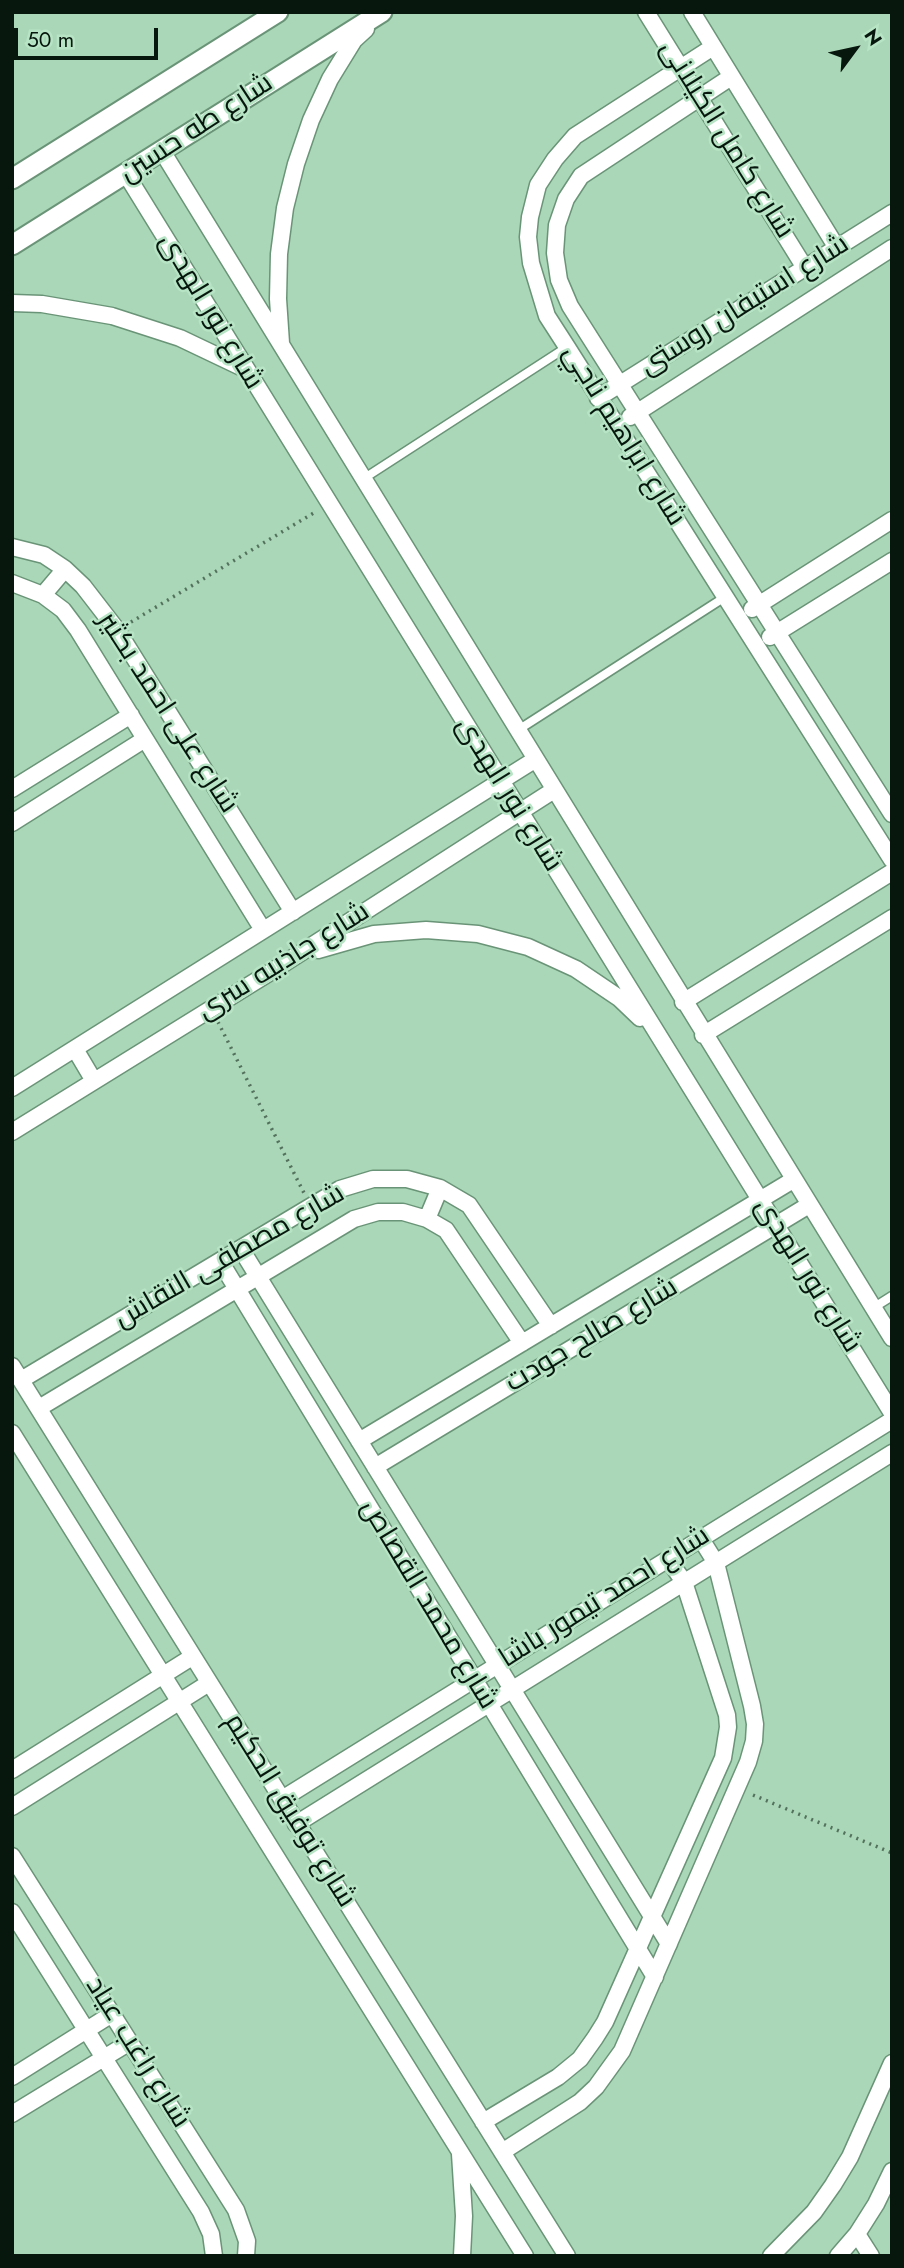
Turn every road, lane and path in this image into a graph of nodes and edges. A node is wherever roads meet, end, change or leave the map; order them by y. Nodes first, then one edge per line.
1 (278, 12) edge
2 (383, 12) edge
3 (646, 12) edge
4 (691, 12) edge
5 (713, 47) junction
6 (681, 67) junction
7 (731, 77) junction
8 (700, 97) junction
9 (162, 151) junction
10 (127, 174) junction
11 (12, 179) edge
12 (892, 213) edge
13 (12, 245) edge
14 (837, 247) junction
15 (892, 248) edge
16 (805, 268) junction
17 (12, 303) edge
18 (281, 345) junction
19 (567, 347) junction
20 (245, 369) junction
21 (620, 384) junction
22 (598, 398) junction
23 (637, 412) junction
24 (616, 426) junction
25 (363, 479) junction
26 (328, 504) junction
27 (892, 520) edge
28 (12, 547) edge
29 (892, 561) edge
30 (65, 569) junction
31 (12, 583) edge
32 (43, 595) junction
33 (725, 597) junction
34 (759, 605) junction
35 (738, 618) junction
36 (117, 630) junction
37 (777, 633) junction
38 (756, 646) junction
39 (131, 715) junction
40 (518, 730) junction
41 (145, 738) junction
42 (536, 759) junction
43 (500, 782) junction
44 (12, 789) edge
45 (554, 790) junction
46 (519, 812) junction
47 (892, 814) edge
48 (12, 822) edge
49 (892, 860) edge
50 (892, 873) edge
51 (293, 912) junction
52 (892, 918) edge
53 (263, 930) junction
54 (277, 968) junction
55 (683, 1002) junction
56 (211, 1008) junction
57 (656, 1035) junction
58 (703, 1035) junction
59 (75, 1049) junction
60 (94, 1081) junction
61 (12, 1088) edge
62 (12, 1132) edge
63 (793, 1180) junction
64 (440, 1188) junction
65 (760, 1200) junction
66 (809, 1205) junction
67 (311, 1207) junction
68 (427, 1219) junction
69 (776, 1226) junction
70 (241, 1249) junction
71 (220, 1261) junction
72 (258, 1277) junction
73 (237, 1290) junction
74 (892, 1296) edge
75 (873, 1308) junction
76 (558, 1322) junction
77 (892, 1338) edge
78 (522, 1343) junction
79 (581, 1343) junction
80 (17, 1373) edge
81 (39, 1408) junction
82 (892, 1413) edge
83 (892, 1420) edge
84 (12, 1433) edge
85 (359, 1441) junction
86 (892, 1452) edge
87 (375, 1467) junction
88 (701, 1539) junction
89 (668, 1559) junction
90 (716, 1563) junction
91 (684, 1582) junction
92 (192, 1657) junction
93 (497, 1665) junction
94 (163, 1676) junction
95 (474, 1680) junction
96 (208, 1683) junction
97 (513, 1689) junction
98 (179, 1701) junction
99 (488, 1704) junction
100 (12, 1770) edge
101 (738, 1788) junction
102 (282, 1799) junction
103 (12, 1807) edge
104 (296, 1824) junction
105 (892, 1853) edge
106 (12, 1856) edge
107 (12, 1912) edge
108 (652, 1916) junction
109 (669, 1944) junction
110 (637, 1949) junction
111 (655, 1977) junction
112 (112, 2014) junction
113 (86, 2030) junction
114 (130, 2042) junction
115 (104, 2058) junction
116 (892, 2063) edge
117 (12, 2077) edge
118 (12, 2114) edge
119 (482, 2122) junction
120 (460, 2151) junction
121 (502, 2152) junction
122 (892, 2171) edge
123 (857, 2234) junction
124 (214, 2256) edge
125 (246, 2256) edge
126 (463, 2256) edge
127 (525, 2256) edge
128 (567, 2256) edge
129 (771, 2256) edge
130 (838, 2256) edge
131 (871, 2256) edge

1 - 11 street, شارع طه حسين
2 - 9 street, شارع طه حسين
2 - 18 street
3 - 6 street, شارع كامل الكيلانى
4 - 5 street, شارع كامل الكيلانى
5 - 6 street, شارع ابراهيم ناجي
5 - 7 street, شارع كامل الكيلانى
6 - 8 street, شارع كامل الكيلانى
6 - 19 street, شارع ابراهيم ناجي
7 - 8 street, شارع ابراهيم ناجي
7 - 14 street, شارع كامل الكيلانى
8 - 16 street, شارع كامل الكيلانى
8 - 21 street, شارع ابراهيم ناجي
9 - 10 street, شارع طه حسين
9 - 18 street, شارع نور الهدى
10 - 13 street, شارع طه حسين
10 - 20 street, شارع نور الهدى
12 - 14 street, شارع استيفان روستى
14 - 16 street, شارع استيفان روستى
15 - 23 street, شارع استيفان روستى
16 - 21 street, شارع استيفان روستى
17 - 20 street
18 - 25 street, شارع نور الهدى
19 - 22 street, شارع ابراهيم ناجي
19 - 25 lane
20 - 26 street, شارع نور الهدى
21 - 22 street, شارع استيفان روستى
21 - 23 street, شارع ابراهيم ناجي
22 - 24 street, شارع ابراهيم ناجي
23 - 24 street, شارع استيفان روستى
23 - 34 street, شارع ابراهيم ناجي
24 - 33 street, شارع ابراهيم ناجي
25 - 40 street, شارع نور الهدى
26 - 36 path
26 - 43 street, شارع نور الهدى
27 - 34 street
28 - 30 street, شارع على احمد بكثير
29 - 37 street
30 - 32 street
30 - 36 street, شارع على احمد بكثير
31 - 32 street, شارع على احمد بكثير
32 - 39 street, شارع على احمد بكثير
33 - 35 street, شارع ابراهيم ناجي
33 - 40 lane
34 - 35 street
34 - 37 street, شارع ابراهيم ناجي
35 - 38 street, شارع ابراهيم ناجي
36 - 51 street, شارع على احمد بكثير
37 - 38 street
37 - 47 street, شارع ابراهيم ناجي
38 - 49 street, شارع ابراهيم ناجي
39 - 41 street, شارع على احمد بكثير
39 - 44 street
40 - 42 street, شارع نور الهدى
41 - 48 street
41 - 53 street, شارع على احمد بكثير
42 - 43 street, شارع جاذبيه سرى
42 - 45 street, شارع نور الهدى
43 - 46 street, شارع نور الهدى
43 - 51 street, شارع جاذبيه سرى
45 - 46 street, شارع جاذبيه سرى
45 - 55 street, شارع نور الهدى
46 - 54 street, شارع جاذبيه سرى
46 - 57 street, شارع نور الهدى
50 - 55 street
51 - 53 street, شارع جاذبيه سرى
52 - 58 street
53 - 59 street, شارع جاذبيه سرى
54 - 56 street, شارع جاذبيه سرى
54 - 57 street
55 - 58 street, شارع نور الهدى
56 - 60 street, شارع جاذبيه سرى
56 - 67 path
57 - 65 street, شارع نور الهدى
58 - 63 street, شارع نور الهدى
59 - 60 street
59 - 61 street, شارع جاذبيه سرى
60 - 62 street, شارع جاذبيه سرى
63 - 65 street, شارع صالح جودت
63 - 66 street, شارع نور الهدى
64 - 67 street, شارع مصطفى النقاش
64 - 68 street
64 - 76 street, شارع مصطفى النقاش
65 - 69 street, شارع نور الهدى
65 - 76 street, شارع صالح جودت
66 - 69 street, شارع صالح جودت
66 - 75 street, شارع نور الهدى
67 - 70 street, شارع مصطفى النقاش
68 - 72 street, شارع مصطفى النقاش
68 - 78 street, شارع مصطفى النقاش
69 - 79 street, شارع صالح جودت
69 - 82 street, شارع نور الهدى
70 - 71 street, شارع مصطفى النقاش
70 - 72 street, شارع محمد القصاص
71 - 73 street, شارع محمد القصاص
71 - 80 street, شارع مصطفى النقاش
72 - 73 street, شارع مصطفى النقاش
72 - 85 street, شارع محمد القصاص
73 - 81 street, شارع مصطفى النقاش
73 - 95 street, شارع محمد القصاص
74 - 75 lane
75 - 77 street, شارع نور الهدى
76 - 78 street, شارع صالح جودت
76 - 79 street, شارع مصطفى النقاش
78 - 85 street, شارع صالح جودت
79 - 87 street, شارع صالح جودت
80 - 81 street, شارع توفيق الحكيم
81 - 92 street, شارع توفيق الحكيم
83 - 88 street, شارع احمد تيمور باشا
84 - 94 street, شارع توفيق الحكيم
85 - 87 street, شارع محمد القصاص
86 - 90 street, شارع احمد تيمور باشا
87 - 93 street, شارع محمد القصاص
88 - 89 street, شارع احمد تيمور باشا
88 - 90 street
89 - 91 street
89 - 93 street, شارع احمد تيمور باشا
90 - 91 street, شارع احمد تيمور باشا
90 - 101 street
91 - 97 street, شارع احمد تيمور باشا
91 - 108 street
92 - 94 street
92 - 96 street, شارع توفيق الحكيم
93 - 95 street, شارع احمد تيمور باشا
93 - 97 street, شارع محمد القصاص
94 - 98 street, شارع توفيق الحكيم
94 - 100 street
95 - 99 street, شارع محمد القصاص
95 - 102 street, شارع احمد تيمور باشا
96 - 98 street
96 - 102 street, شارع توفيق الحكيم
97 - 99 street, شارع احمد تيمور باشا
97 - 108 street, شارع محمد القصاص
98 - 103 street
98 - 120 street, شارع توفيق الحكيم
99 - 104 street, شارع احمد تيمور باشا
99 - 110 street, شارع محمد القصاص
101 - 105 path
101 - 109 street
102 - 104 street, شارع توفيق الحكيم
104 - 119 street, شارع توفيق الحكيم
106 - 112 street, شارع راغب عياد
107 - 113 street, شارع راغب عياد
108 - 109 street, شارع محمد القصاص
108 - 110 street
109 - 111 street
110 - 111 street, شارع محمد القصاص
110 - 119 street
111 - 121 street
112 - 113 street
112 - 114 street, شارع راغب عياد
113 - 115 street, شارع راغب عياد
113 - 117 street
114 - 115 street
114 - 125 street, شارع راغب عياد
115 - 118 street
115 - 124 street, شارع راغب عياد
116 - 129 street
119 - 121 street, شارع توفيق الحكيم
120 - 126 street
120 - 127 street, شارع توفيق الحكيم
121 - 128 street, شارع توفيق الحكيم
122 - 123 street
123 - 130 street
123 - 131 street

